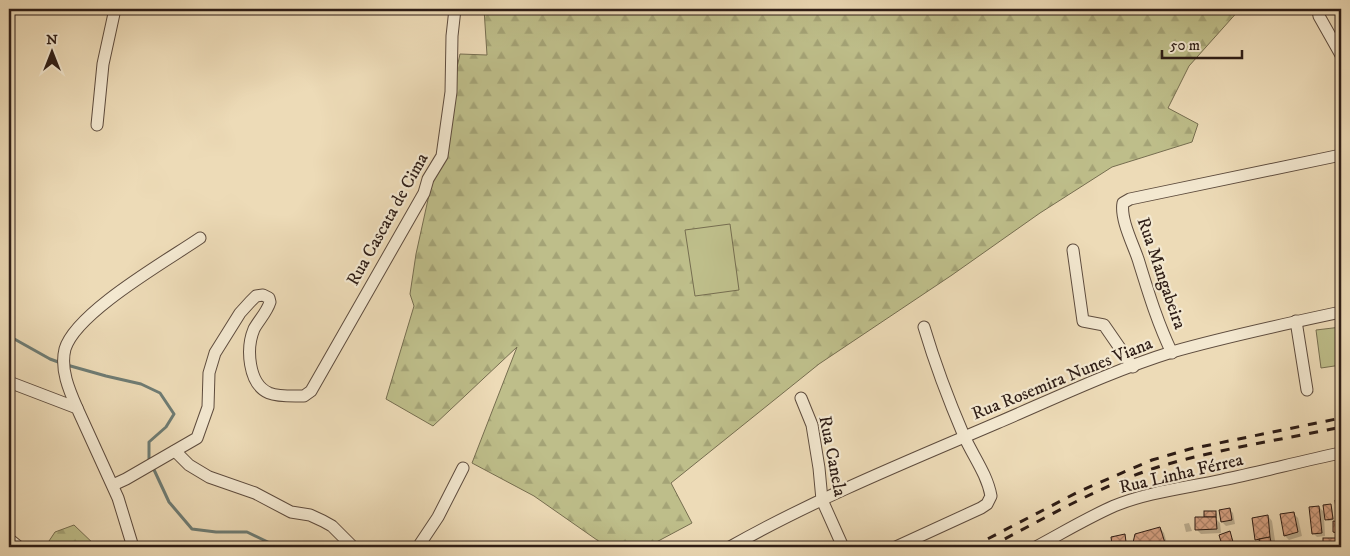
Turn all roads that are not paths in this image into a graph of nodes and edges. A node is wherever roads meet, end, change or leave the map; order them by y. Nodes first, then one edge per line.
1 (115, 9) edge
2 (455, 9) edge
3 (1319, 10) edge
4 (1341, 55) edge
5 (97, 125) dead end
6 (1341, 154) edge
7 (200, 238) dead end
8 (1073, 250) dead end
9 (1341, 312) edge
10 (1296, 322) junction
11 (924, 327) dead end
12 (1172, 353) junction
13 (1133, 367) junction
14 (9, 382) edge
15 (1306, 390) dead end
16 (802, 398) dead end
17 (77, 408) junction
18 (965, 437) junction
19 (175, 451) junction
20 (1341, 453) edge
21 (463, 468) dead end
22 (113, 485) junction
23 (822, 500) junction
24 (9, 539) edge
25 (19, 547) edge
26 (133, 547) edge
27 (353, 547) edge
28 (418, 547) edge
29 (730, 547) edge
30 (843, 547) edge
31 (896, 547) edge
32 (1036, 547) edge

1 - 5 street
2 - 19 street, Rua Cascata de Cima
3 - 4 street
6 - 12 street, Rua Mangabeira
7 - 17 street
8 - 13 street
9 - 10 street, Rua Rosemira Nunes Viana
10 - 12 street, Rua Rosemira Nunes Viana
10 - 15 street
11 - 18 street
12 - 13 street, Rua Rosemira Nunes Viana
13 - 18 street, Rua Rosemira Nunes Viana
14 - 17 street
16 - 23 street, Rua Canela
17 - 22 street
18 - 23 street, Rua Rosemira Nunes Viana
18 - 31 street
19 - 22 street
19 - 27 street
20 - 32 street, Rua Linha Férrea
21 - 28 street
22 - 26 street
23 - 29 street, Rua Rosemira Nunes Viana
23 - 30 street, Rua Canela
24 - 25 street

